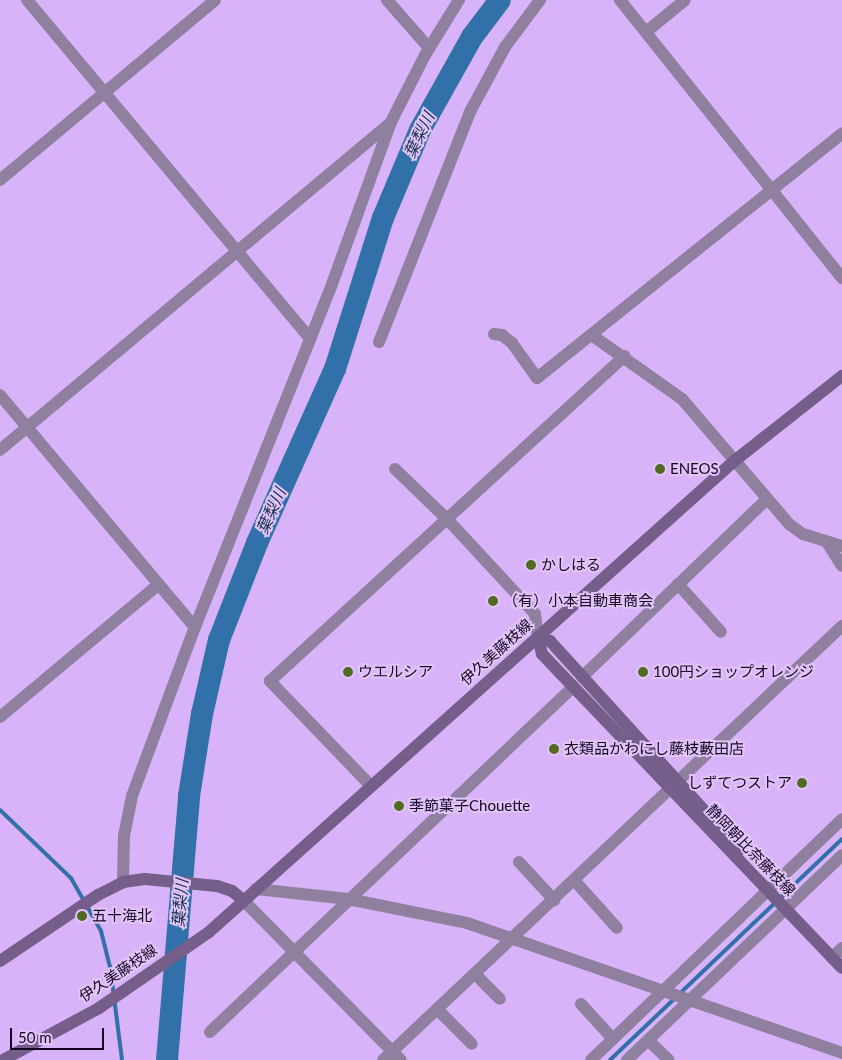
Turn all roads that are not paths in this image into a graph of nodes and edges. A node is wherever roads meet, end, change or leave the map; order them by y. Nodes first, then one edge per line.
1 (27, 0) edge
2 (215, 0) edge
3 (387, 0) edge
4 (458, 0) edge
5 (540, 0) edge
6 (620, 0) edge
7 (685, 0) edge
8 (646, 32) junction
9 (429, 48) junction
10 (104, 93) junction
11 (391, 122) junction
12 (842, 134) edge
13 (0, 180) edge
14 (773, 189) junction
15 (238, 249) junction
16 (842, 278) edge
17 (494, 334) dead end
18 (593, 336) junction
19 (310, 339) junction
20 (379, 342) dead end
21 (626, 356) junction
22 (842, 376) edge
23 (0, 395) edge
24 (27, 428) junction
25 (0, 450) edge
26 (733, 462) junction
27 (395, 469) dead end
28 (767, 499) junction
29 (448, 520) junction
30 (827, 542) junction
31 (842, 546) edge
32 (842, 566) edge
33 (678, 584) junction
34 (158, 585) junction
35 (842, 626) edge
36 (195, 627) junction
37 (721, 632) dead end
38 (538, 637) junction
39 (578, 682) junction
40 (0, 717) edge
41 (674, 785) junction
42 (371, 786) junction
43 (842, 819) edge
44 (842, 855) edge
45 (519, 862) dead end
46 (574, 880) junction
47 (123, 882) junction
48 (770, 888) junction
49 (256, 890) junction
50 (348, 899) junction
51 (243, 900) junction
52 (554, 900) junction
53 (789, 908) junction
54 (617, 928) dead end
55 (514, 938) junction
56 (294, 950) junction
57 (838, 954) edge
58 (0, 961) edge
59 (842, 968) edge
60 (475, 974) junction
61 (665, 990) junction
62 (500, 998) dead end
63 (692, 998) junction
64 (581, 1004) dead end
65 (437, 1009) junction
66 (210, 1032) dead end
67 (614, 1039) junction
68 (648, 1040) junction
69 (472, 1044) dead end
70 (842, 1053) edge
71 (392, 1057) edge
72 (3, 1060) edge
73 (591, 1060) edge
74 (627, 1060) edge
75 (669, 1060) edge
76 (837, 1060) edge

1 - 10 street
2 - 10 street
3 - 9 street
4 - 9 street
5 - 20 street
6 - 8 street
7 - 8 street
8 - 14 street
9 - 11 street
10 - 13 street
10 - 15 street
11 - 15 street
11 - 19 street
12 - 14 street
14 - 16 street
14 - 18 street
15 - 19 street
15 - 24 street
17 - 18 street
18 - 21 street
19 - 36 street
21 - 26 street
21 - 29 street
22 - 26 main road, 伊久美藤枝線
23 - 24 street
24 - 25 street
24 - 34 street
26 - 28 street
26 - 38 main road, 伊久美藤枝線
27 - 29 street
28 - 30 street
28 - 33 street
29 - 38 street
29 - 42 street
30 - 31 street
30 - 32 street
33 - 37 street
33 - 39 street
34 - 36 street
34 - 40 street
35 - 41 street
36 - 47 street
38 - 39 main road, 静岡朝比奈藤枝線
38 - 42 main road, 伊久美藤枝線
39 - 41 main road, 静岡朝比奈藤枝線
39 - 50 street
41 - 46 street
41 - 48 main road, 静岡朝比奈藤枝線
42 - 49 main road, 伊久美藤枝線
43 - 48 street
44 - 53 street
45 - 52 street
46 - 52 street
46 - 54 street
47 - 51 main road
47 - 58 main road
48 - 53 main road, 静岡朝比奈藤枝線
48 - 61 street
49 - 50 street
49 - 51 main road, 伊久美藤枝線
50 - 55 street
50 - 56 street
51 - 56 street
51 - 72 main road, 伊久美藤枝線
52 - 55 street
53 - 57 main road, 静岡朝比奈藤枝線
53 - 63 street
55 - 60 street
55 - 61 street
56 - 66 street
56 - 71 street
57 - 59 main road, 静岡朝比奈藤枝線
60 - 62 street
60 - 65 street
61 - 63 street
61 - 67 street
63 - 68 street
63 - 70 street
64 - 67 street
65 - 69 street
65 - 71 street
67 - 73 street
68 - 74 street
68 - 75 street
70 - 76 street

